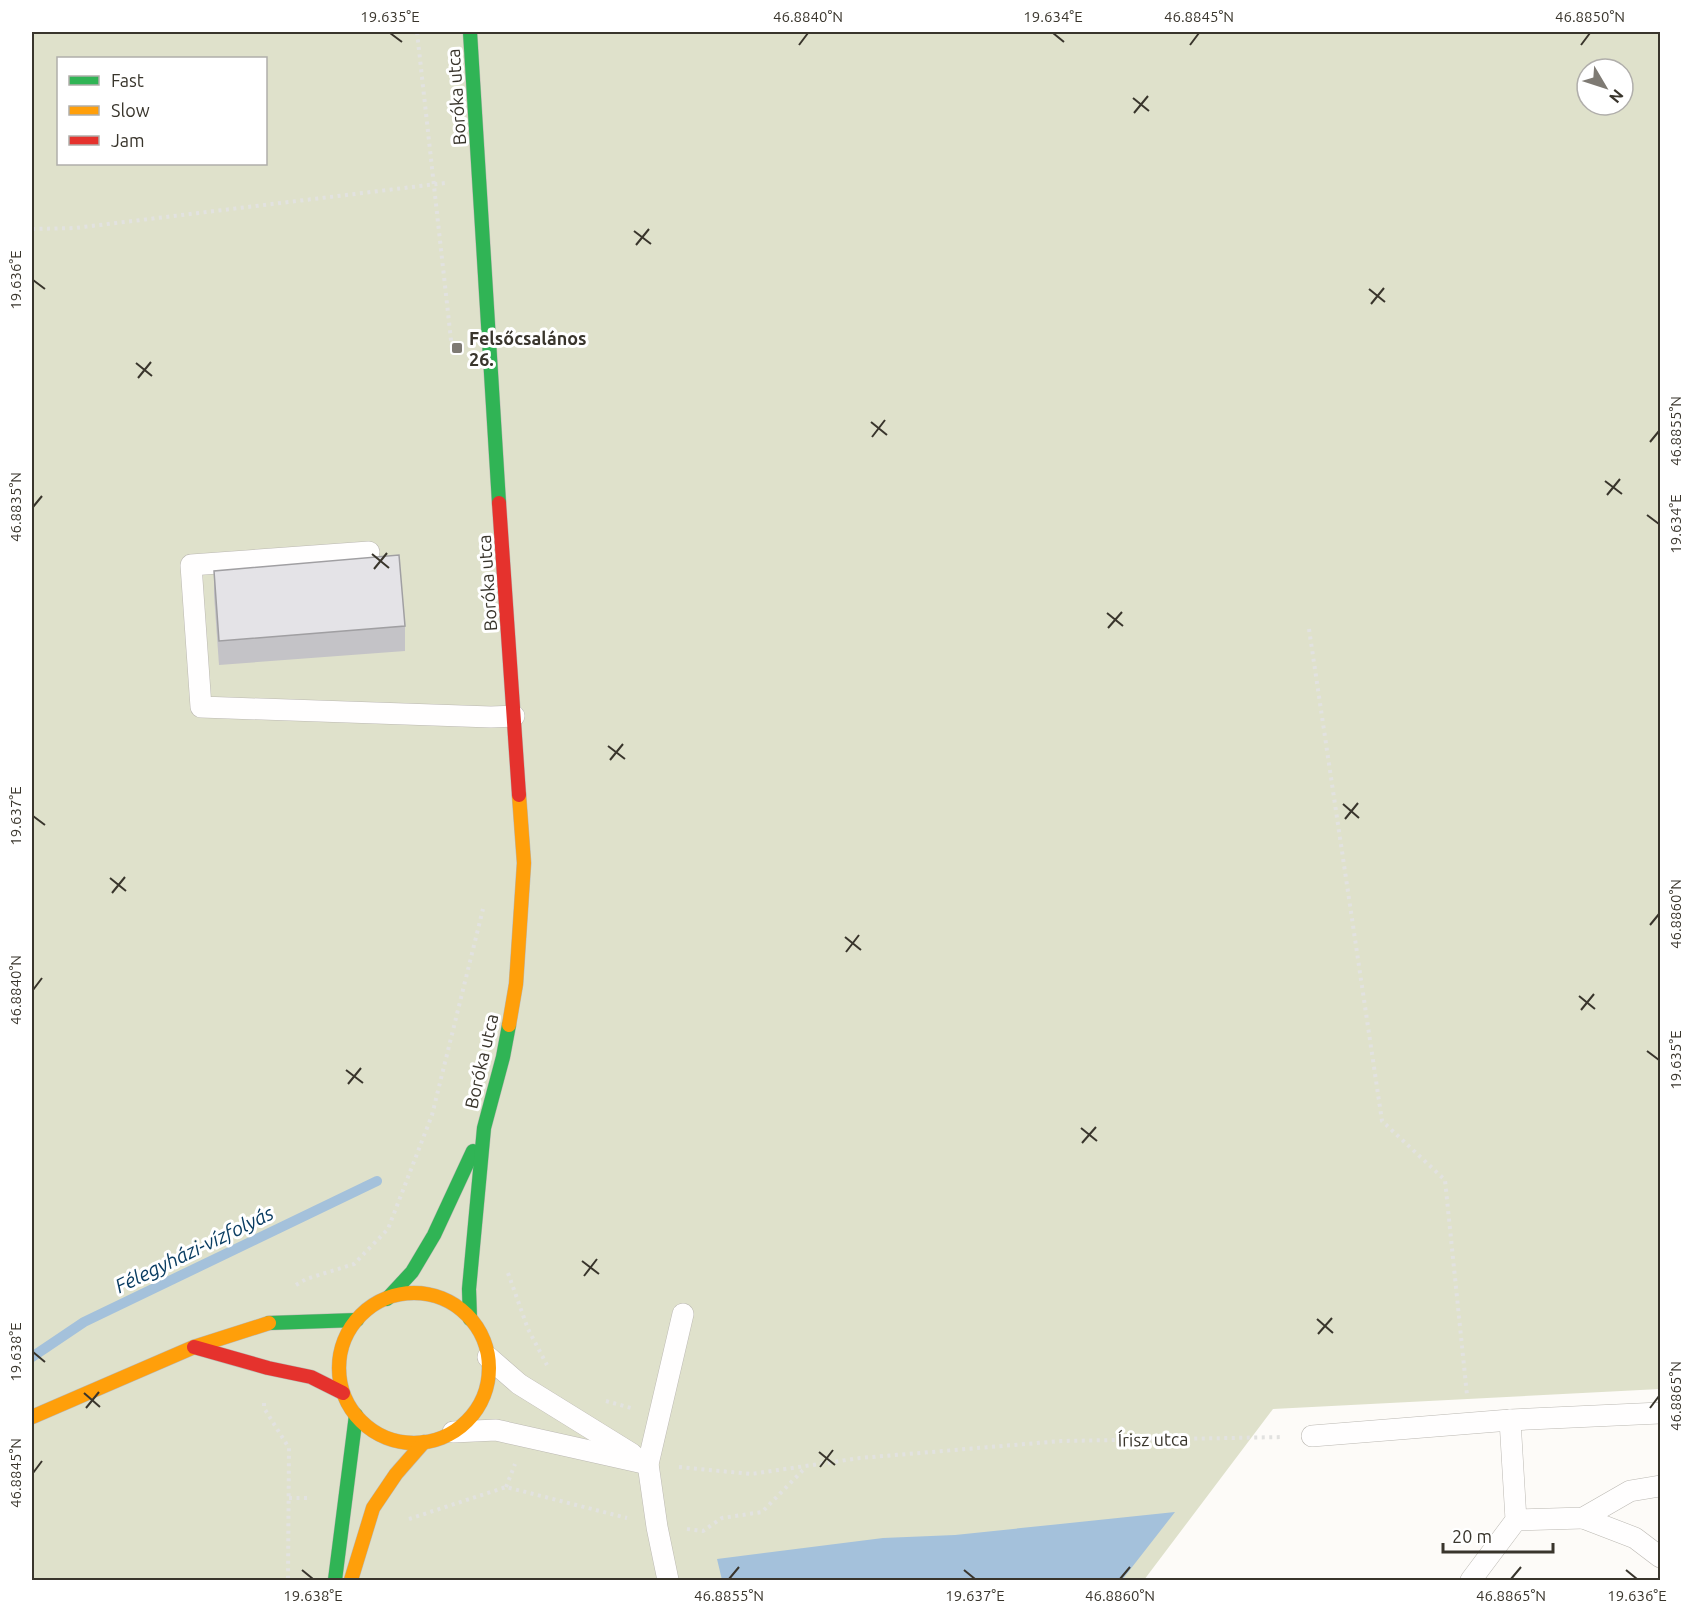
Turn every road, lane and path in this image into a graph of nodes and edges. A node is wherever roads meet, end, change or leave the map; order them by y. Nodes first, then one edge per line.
1 (470, 32) edge
2 (479, 178) junction
3 (32, 229) edge
4 (369, 552) dead end
5 (1309, 629) dead end
6 (514, 716) junction
7 (484, 906) dead end
8 (484, 1128) junction
9 (388, 1229) junction
10 (434, 1235) junction
11 (472, 1249) junction
12 (387, 1299) junction
13 (683, 1314) dead end
14 (470, 1319) junction
15 (357, 1320) junction
16 (267, 1323) junction
17 (194, 1347) junction
18 (488, 1358) junction
19 (548, 1367) dead end
20 (268, 1368) junction
21 (343, 1393) junction
22 (597, 1397) dead end
23 (1660, 1413) edge
24 (356, 1416) junction
25 (32, 1417) edge
26 (660, 1417) junction
27 (1510, 1420) junction
28 (1470, 1423) junction
29 (453, 1432) junction
30 (1312, 1436) joint
31 (424, 1442) junction
32 (648, 1464) junction
33 (806, 1467) junction
34 (1660, 1486) edge
35 (290, 1498) junction
36 (344, 1499) junction
37 (373, 1508) junction
38 (1583, 1518) junction
39 (1516, 1520) junction
40 (657, 1527) junction
41 (1660, 1557) edge
42 (288, 1581) edge
43 (335, 1581) edge
44 (351, 1581) edge
45 (668, 1581) edge
46 (1472, 1581) edge

1 - 2 street, Boróka utca
2 - 3 path
2 - 6 street, Boróka utca
4 - 6 lane
5 - 28 path
6 - 8 street, Boróka utca
7 - 9 path
8 - 10 street, Boróka utca
8 - 11 street, Boróka utca
9 - 10 path
9 - 16 path
10 - 12 street, Boróka utca
11 - 14 street, Boróka utca
11 - 19 path
12 - 14 street
12 - 15 street
13 - 26 lane
14 - 18 street
15 - 16 street
15 - 21 street
16 - 17 street
17 - 20 street
17 - 25 street
18 - 29 street
18 - 32 lane
20 - 21 street
20 - 35 path
21 - 24 street
22 - 26 path
23 - 27 lane
24 - 31 street
24 - 36 street
26 - 32 lane
27 - 28 lane
27 - 39 lane
28 - 30 lane
29 - 31 street
29 - 32 lane
30 - 33 path, Írisz utca
31 - 37 street
32 - 33 path, Írisz utca
32 - 40 lane
33 - 40 path
34 - 38 lane
35 - 36 path
35 - 42 path
36 - 43 street
37 - 40 path
37 - 44 street
38 - 39 lane
38 - 41 lane
39 - 46 lane
40 - 45 lane

